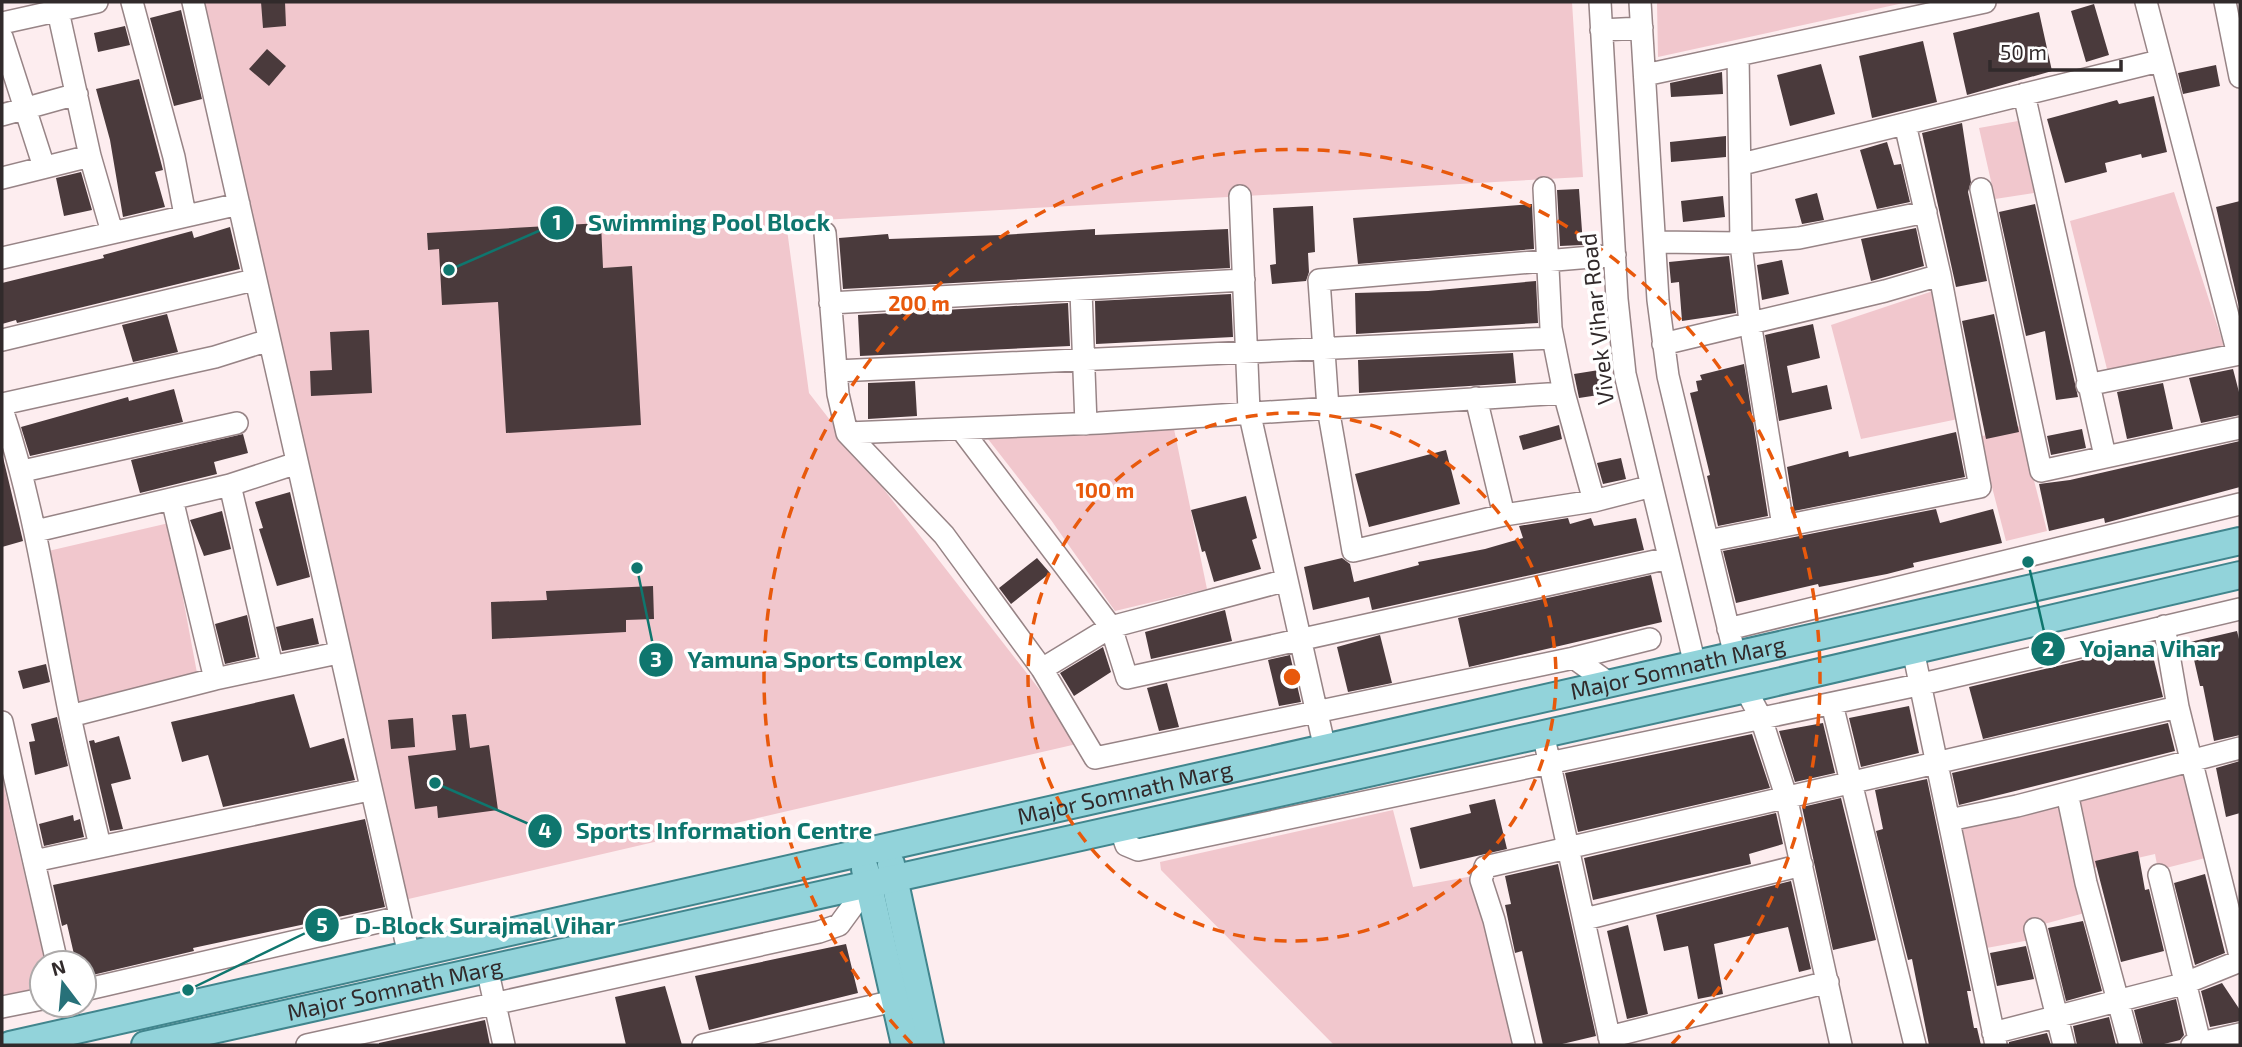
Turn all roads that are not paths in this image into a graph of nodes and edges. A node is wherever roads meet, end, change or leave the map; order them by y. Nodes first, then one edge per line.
1 (97, 2) edge
2 (132, 2) edge
3 (193, 2) edge
4 (1600, 2) edge
5 (1640, 2) edge
6 (1985, 2) edge
7 (2146, 2) edge
8 (2225, 2) edge
9 (56, 6) edge
10 (2, 23) edge
11 (1642, 28) junction
12 (1601, 30) junction
13 (2, 37) edge
14 (1738, 55) junction
15 (2159, 61) junction
16 (1644, 75) junction
17 (2240, 76) edge
18 (76, 94) junction
19 (2024, 94) junction
20 (23, 108) junction
21 (2, 115) edge
22 (1905, 124) junction
23 (90, 156) junction
24 (1742, 164) junction
25 (44, 167) junction
26 (2, 178) edge
27 (1544, 188) dead end
28 (1981, 189) dead end
29 (1240, 196) dead end
30 (239, 204) junction
31 (1926, 212) junction
32 (185, 215) junction
33 (112, 232) junction
34 (825, 233) dead end
35 (1654, 242) junction
36 (1741, 243) junction
37 (1615, 255) junction
38 (2, 258) edge
39 (1549, 260) junction
40 (1940, 275) junction
41 (1244, 280) junction
42 (254, 281) junction
43 (1081, 290) junction
44 (830, 303) junction
45 (1750, 322) junction
46 (1553, 338) junction
47 (2, 340) edge
48 (268, 340) junction
49 (1664, 344) junction
50 (1322, 350) junction
51 (1247, 354) junction
52 (2239, 354) edge
53 (1086, 360) junction
54 (836, 371) junction
55 (2088, 386) junction
56 (1564, 393) junction
57 (1476, 398) junction
58 (2, 407) edge
59 (1328, 408) junction
60 (1250, 413) junction
61 (237, 423) dead end
62 (1086, 424) junction
63 (2240, 428) edge
64 (961, 429) junction
65 (846, 433) junction
66 (2105, 456) junction
67 (297, 463) junction
68 (23, 471) junction
69 (230, 485) junction
70 (1652, 486) junction
71 (172, 499) junction
72 (1594, 501) junction
73 (2240, 504) edge
74 (1504, 516) junction
75 (1783, 526) junction
76 (36, 531) junction
77 (1708, 541) junction
78 (2240, 541) edge
79 (1669, 558) junction
80 (2240, 575) edge
81 (1287, 580) junction
82 (1851, 599) junction
83 (2240, 609) edge
84 (1111, 626) junction
85 (2164, 626) junction
86 (1858, 628) junction
87 (1728, 629) junction
88 (1650, 639) dead end
89 (1301, 640) junction
90 (1913, 650) junction
91 (338, 653) junction
92 (1735, 656) junction
93 (1574, 658) junction
94 (1695, 665) junction
95 (272, 666) junction
96 (1042, 669) junction
97 (215, 679) junction
98 (1610, 684) junction
99 (1918, 685) junction
100 (1745, 688) junction
101 (1703, 698) junction
102 (1832, 704) junction
103 (2178, 707) junction
104 (1317, 712) junction
105 (70, 716) junction
106 (1761, 719) junction
107 (2, 722) edge
108 (1544, 733) junction
109 (2240, 748) edge
110 (1325, 749) junction
111 (2190, 761) junction
112 (1549, 764) junction
113 (1936, 764) junction
114 (1852, 784) junction
115 (369, 790) junction
116 (2067, 793) junction
117 (1786, 796) junction
118 (1949, 820) junction
119 (1121, 828) junction
120 (1567, 845) junction
121 (100, 846) junction
122 (888, 849) junction
123 (862, 855) junction
124 (34, 861) junction
125 (1802, 865) junction
126 (2159, 875) dead end
127 (881, 881) junction
128 (400, 917) junction
129 (1585, 919) junction
130 (524, 929) junction
131 (2035, 929) dead end
132 (54, 949) edge
133 (409, 955) junction
134 (532, 958) junction
135 (2240, 959) edge
136 (487, 968) junction
137 (1828, 982) junction
138 (2183, 984) junction
139 (98, 987) edge
140 (2119, 1000) junction
141 (894, 1001) junction
142 (28, 1002) edge
143 (495, 1005) junction
144 (2, 1007) edge
145 (2056, 1017) junction
146 (2240, 1034) edge
147 (367, 1039) edge
148 (1994, 1039) edge
149 (1610, 1041) edge
150 (2196, 1044) edge
151 (10, 1045) edge
152 (145, 1045) edge
153 (307, 1045) edge
154 (504, 1045) edge
155 (703, 1045) edge
156 (905, 1045) edge
157 (930, 1045) edge
158 (1524, 1045) edge
159 (1841, 1045) edge
160 (1914, 1045) edge
161 (2064, 1045) edge
162 (2130, 1045) edge

1 - 9 street
2 - 32 street
3 - 30 street
4 - 12 street, Vivek Vihar Road
5 - 11 street
6 - 14 street
7 - 15 street
8 - 17 street
9 - 10 street
9 - 18 street
11 - 12 street
11 - 16 street
12 - 37 street, Vivek Vihar Road
13 - 20 street
14 - 16 street
14 - 24 street
15 - 19 street
15 - 52 street
16 - 35 street
18 - 20 street
18 - 23 street
19 - 22 street
19 - 55 street
20 - 21 street
20 - 25 street
22 - 24 street
22 - 31 street
23 - 25 street
23 - 33 street
24 - 36 street
25 - 26 street
27 - 39 street
28 - 66 street
29 - 41 street
30 - 32 street
30 - 42 street
31 - 36 street
31 - 40 street
32 - 33 street
33 - 38 street
34 - 44 street
35 - 36 street
35 - 49 street
36 - 45 street
37 - 39 street
37 - 70 street, Vivek Vihar Road
39 - 46 street
39 - 50 street
40 - 45 street
40 - 75 street
41 - 43 street
41 - 51 street
42 - 47 street
42 - 48 street
43 - 44 street
43 - 53 street
44 - 54 street
45 - 49 street
45 - 75 street
46 - 50 street
46 - 56 street
48 - 58 street
48 - 67 street
49 - 77 street
50 - 51 street
50 - 59 street
51 - 53 street
51 - 60 street
52 - 55 street
53 - 54 street
53 - 62 street
54 - 65 street
55 - 66 street
56 - 57 street
56 - 72 street
57 - 59 street
57 - 74 street
58 - 68 street
59 - 60 street
59 - 74 street
60 - 62 street
60 - 81 street
61 - 68 street
62 - 64 street
63 - 66 street
64 - 65 street
64 - 84 street
65 - 96 street
67 - 69 street
67 - 91 street
68 - 76 street
69 - 71 street
69 - 95 street
70 - 72 street
70 - 79 street, Vivek Vihar Road
71 - 76 street
71 - 97 street
72 - 74 street
73 - 82 street
75 - 77 street
76 - 105 street
77 - 87 street
78 - 86 main road, Major Somnath Marg
79 - 89 street
79 - 94 street, Vivek Vihar Road
80 - 90 main road, Major Somnath Marg
81 - 84 street
81 - 89 street
82 - 86 street
82 - 87 street
83 - 85 street
84 - 89 street
84 - 96 street
85 - 99 street
85 - 103 street
86 - 92 main road, Major Somnath Marg
87 - 92 street
88 - 93 street
89 - 104 street
90 - 99 street
90 - 100 main road, Major Somnath Marg
91 - 95 street
91 - 115 street
92 - 94 main road, Major Somnath Marg
92 - 100 main road
93 - 98 street
93 - 104 street
94 - 98 main road, Major Somnath Marg
94 - 101 main road
95 - 97 street
96 - 104 street
97 - 105 street
98 - 110 main road, Major Somnath Marg
99 - 102 street
99 - 113 street
100 - 101 main road, Major Somnath Marg
100 - 106 street
101 - 108 main road, Major Somnath Marg
102 - 106 street
102 - 114 street
103 - 111 street
103 - 113 street
104 - 110 street
105 - 121 street
106 - 112 street
106 - 117 street
107 - 124 street
108 - 112 street
108 - 119 main road, Major Somnath Marg
109 - 111 street
110 - 122 main road, Major Somnath Marg
111 - 116 street
111 - 135 street
112 - 119 street
112 - 120 street
113 - 114 street
113 - 118 street
114 - 117 street
114 - 160 street
115 - 121 street
115 - 128 street
116 - 118 street
116 - 140 street
117 - 120 street
117 - 125 street
118 - 148 street
119 - 127 main road, Major Somnath Marg
120 - 129 street
120 - 158 street
121 - 124 street
122 - 123 main road, Major Somnath Marg
122 - 127 main road
123 - 127 main road
123 - 130 main road, Major Somnath Marg
124 - 132 street
125 - 129 street
125 - 137 street
126 - 138 street
127 - 134 main road, Major Somnath Marg
127 - 141 main road
127 - 143 street
127 - 157 main road
128 - 133 street
128 - 139 street
129 - 149 street
130 - 133 main road, Major Somnath Marg
130 - 134 main road
131 - 145 street
133 - 151 main road, Major Somnath Marg
134 - 136 main road, Major Somnath Marg
135 - 138 street
136 - 143 street
136 - 152 main road, Major Somnath Marg
137 - 149 street
137 - 159 street
138 - 140 street
138 - 150 street
140 - 145 street
140 - 162 street
141 - 155 street
141 - 156 main road
142 - 144 street
143 - 147 street
143 - 154 street
145 - 148 street
145 - 161 street
146 - 150 street
147 - 153 street

